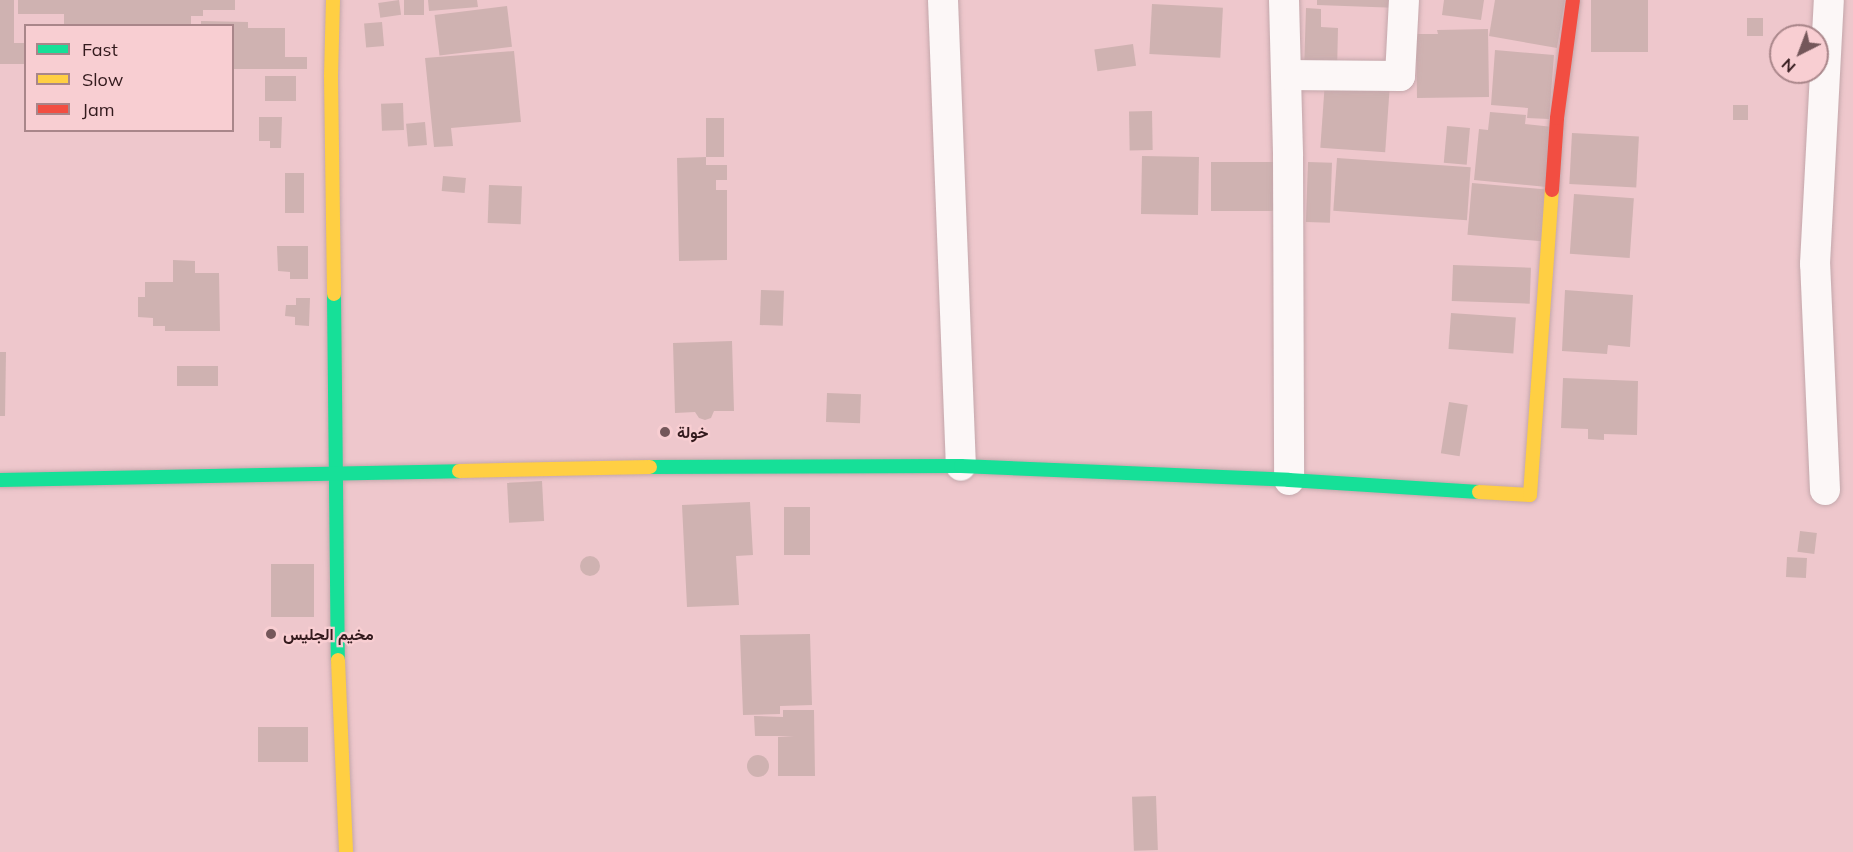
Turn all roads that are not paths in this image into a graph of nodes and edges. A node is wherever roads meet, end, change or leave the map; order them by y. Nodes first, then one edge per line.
1 (333, 0) edge
2 (943, 0) edge
3 (1284, 0) edge
4 (1404, 0) edge
5 (1573, 0) edge
6 (1829, 0) edge
7 (1286, 75) junction
8 (961, 466) junction
9 (335, 472) junction
10 (0, 480) edge
11 (1289, 480) junction
12 (1825, 490) dead end
13 (346, 852) edge

1 - 9 street
2 - 8 street
3 - 7 street
4 - 7 street
5 - 11 street
6 - 12 street
7 - 11 street
8 - 9 street
8 - 11 street
9 - 10 street
9 - 13 street

